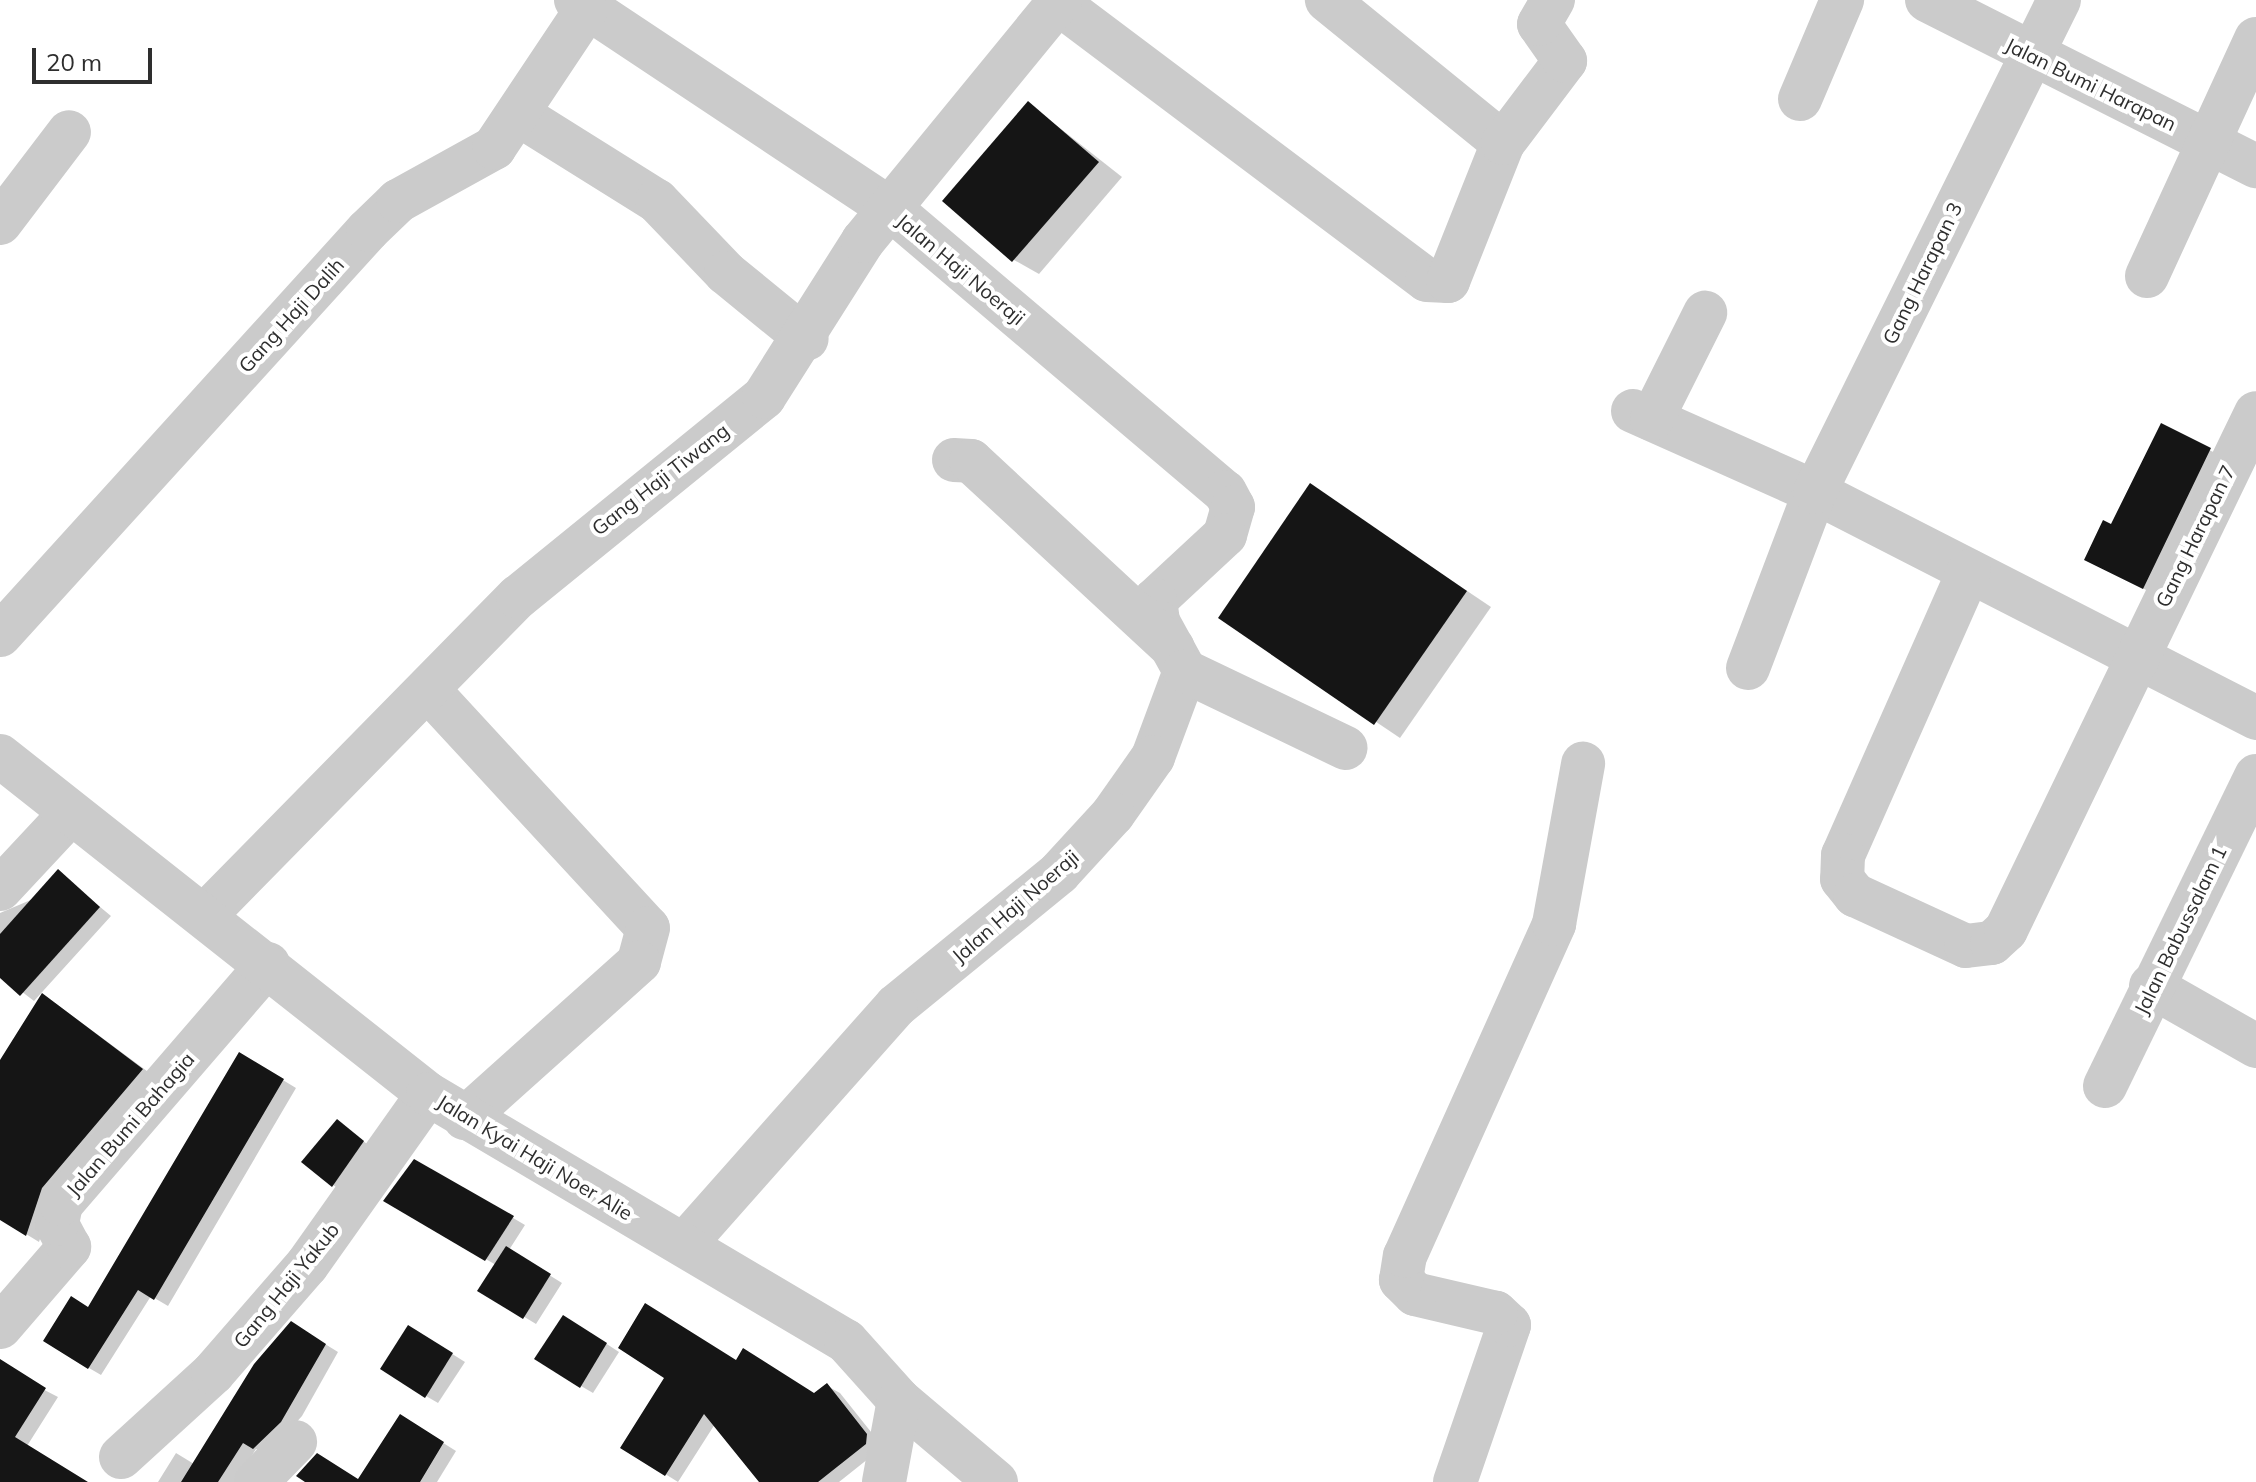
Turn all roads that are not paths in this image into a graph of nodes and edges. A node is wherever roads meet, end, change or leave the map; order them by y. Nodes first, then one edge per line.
1 (1327, 0) edge
2 (1553, 0) edge
3 (1842, 0) edge
4 (1927, 0) edge
5 (2059, 0) edge
6 (1059, 2) edge
7 (581, 5) edge
8 (2256, 39) edge
9 (2030, 55) junction
10 (1800, 99) dead end
11 (521, 116) junction
12 (69, 132) dead end
13 (2207, 141) junction
14 (1503, 143) junction
15 (2256, 166) edge
16 (892, 210) junction
17 (0, 223) edge
18 (2147, 276) dead end
19 (1705, 313) dead end
20 (807, 339) junction
21 (2256, 413) edge
22 (954, 460) dead end
23 (1815, 492) junction
24 (1969, 571) junction
25 (0, 635) edge
26 (2134, 659) junction
27 (1182, 662) junction
28 (1748, 668) dead end
29 (430, 692) junction
30 (2256, 718) edge
31 (1346, 748) dead end
32 (0, 756) edge
33 (1583, 764) dead end
34 (2256, 776) edge
35 (70, 814) junction
36 (0, 889) edge
37 (206, 914) junction
38 (268, 964) junction
39 (2151, 986) junction
40 (2256, 1046) edge
41 (2105, 1086) dead end
42 (428, 1094) junction
43 (465, 1118) junction
44 (684, 1245) junction
45 (0, 1327) edge
46 (899, 1400) junction
47 (295, 1442) dead end
48 (121, 1457) dead end
49 (256, 1482) edge
50 (884, 1482) edge
51 (996, 1482) edge
52 (1455, 1482) edge

1 - 14 street
2 - 14 street
3 - 10 street
4 - 9 street, Jalan Bumi Harapan
5 - 9 street, Gang Harapan 3
6 - 14 street
6 - 16 street, Gang Haji Tiwang
7 - 11 street, Gang Haji Dalih
7 - 16 street
8 - 13 street
9 - 13 street, Jalan Bumi Harapan
9 - 23 street, Gang Harapan 3
11 - 20 street
11 - 25 street, Gang Haji Dalih
12 - 17 street
13 - 15 street, Jalan Bumi Harapan
13 - 18 street
16 - 20 street, Gang Haji Tiwang
16 - 27 street, Jalan Haji Noeraji
19 - 23 street
20 - 29 street, Gang Haji Tiwang
21 - 26 street, Gang Harapan 7
22 - 27 street
23 - 24 street
23 - 28 street, Gang Harapan 3
24 - 26 street
24 - 26 street, Gang Harapan 7
26 - 30 street
27 - 31 street
27 - 44 street, Jalan Haji Noeraji
29 - 37 street, Gang Haji Tiwang
29 - 43 street
32 - 35 street, Jalan Kyai Haji Noer Alie
33 - 52 street
34 - 39 street, Jalan Babussalam 1
35 - 36 street
35 - 37 street, Jalan Kyai Haji Noer Alie
37 - 38 street, Jalan Kyai Haji Noer Alie
38 - 42 street, Jalan Kyai Haji Noer Alie
38 - 45 street, Jalan Bumi Bahagia
39 - 40 street
39 - 41 street, Jalan Babussalam 1
42 - 43 street, Jalan Kyai Haji Noer Alie
42 - 48 street, Gang Haji Yakub
43 - 44 street, Jalan Kyai Haji Noer Alie
44 - 46 street, Jalan Kyai Haji Noer Alie
46 - 50 street
46 - 51 street, Jalan Kyai Haji Noer Alie
47 - 49 street

